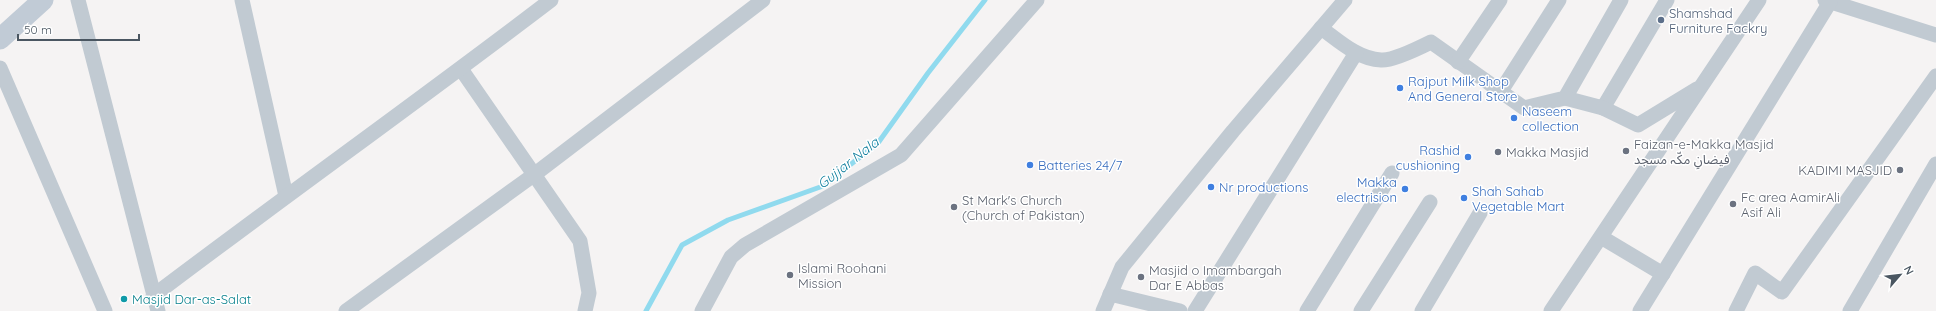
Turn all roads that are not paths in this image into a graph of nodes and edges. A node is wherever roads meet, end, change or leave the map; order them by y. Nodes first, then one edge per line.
1 (43, 0) edge
2 (78, 0) edge
3 (242, 0) edge
4 (551, 0) edge
5 (763, 0) edge
6 (1037, 0) edge
7 (1345, 0) edge
8 (1500, 0) edge
9 (1560, 0) edge
10 (1621, 0) edge
11 (1667, 0) edge
12 (1759, 0) edge
13 (1828, 1) edge
14 (1321, 28) junction
15 (1936, 35) edge
16 (0, 39) edge
17 (1356, 53) junction
18 (1458, 62) junction
19 (0, 68) edge
20 (461, 69) junction
21 (1936, 76) edge
22 (1702, 86) junction
23 (1501, 91) junction
24 (1565, 98) junction
25 (1603, 108) junction
26 (1936, 164) edge
27 (1392, 173) dead end
28 (534, 174) junction
29 (286, 196) junction
30 (1430, 202) dead end
31 (1480, 213) dead end
32 (1601, 237) junction
33 (1663, 274) junction
34 (1110, 294) junction
35 (153, 296) junction
36 (104, 311) edge
37 (158, 311) edge
38 (346, 311) edge
39 (585, 311) edge
40 (702, 311) edge
41 (1103, 311) edge
42 (1180, 311) edge
43 (1195, 311) edge
44 (1307, 311) edge
45 (1361, 311) edge
46 (1422, 311) edge
47 (1551, 311) edge
48 (1640, 311) edge
49 (1736, 311) edge
50 (1850, 311) edge

1 - 16 street
2 - 35 street
3 - 29 street
4 - 20 street
5 - 28 street
6 - 40 street
7 - 14 street
8 - 18 street
9 - 23 street
10 - 24 street
11 - 25 street
12 - 22 street
13 - 15 street
13 - 33 street
14 - 17 street
14 - 34 street
17 - 18 street
17 - 43 street
18 - 23 street
19 - 36 street
20 - 28 street
20 - 29 street
21 - 49 street
22 - 25 street
22 - 32 street
23 - 24 street
24 - 25 street
26 - 50 street
27 - 44 street
28 - 38 street
28 - 39 street
29 - 35 street
30 - 45 street
31 - 46 street
32 - 33 street
32 - 47 street
33 - 48 street
34 - 41 street
34 - 42 street
35 - 37 street

